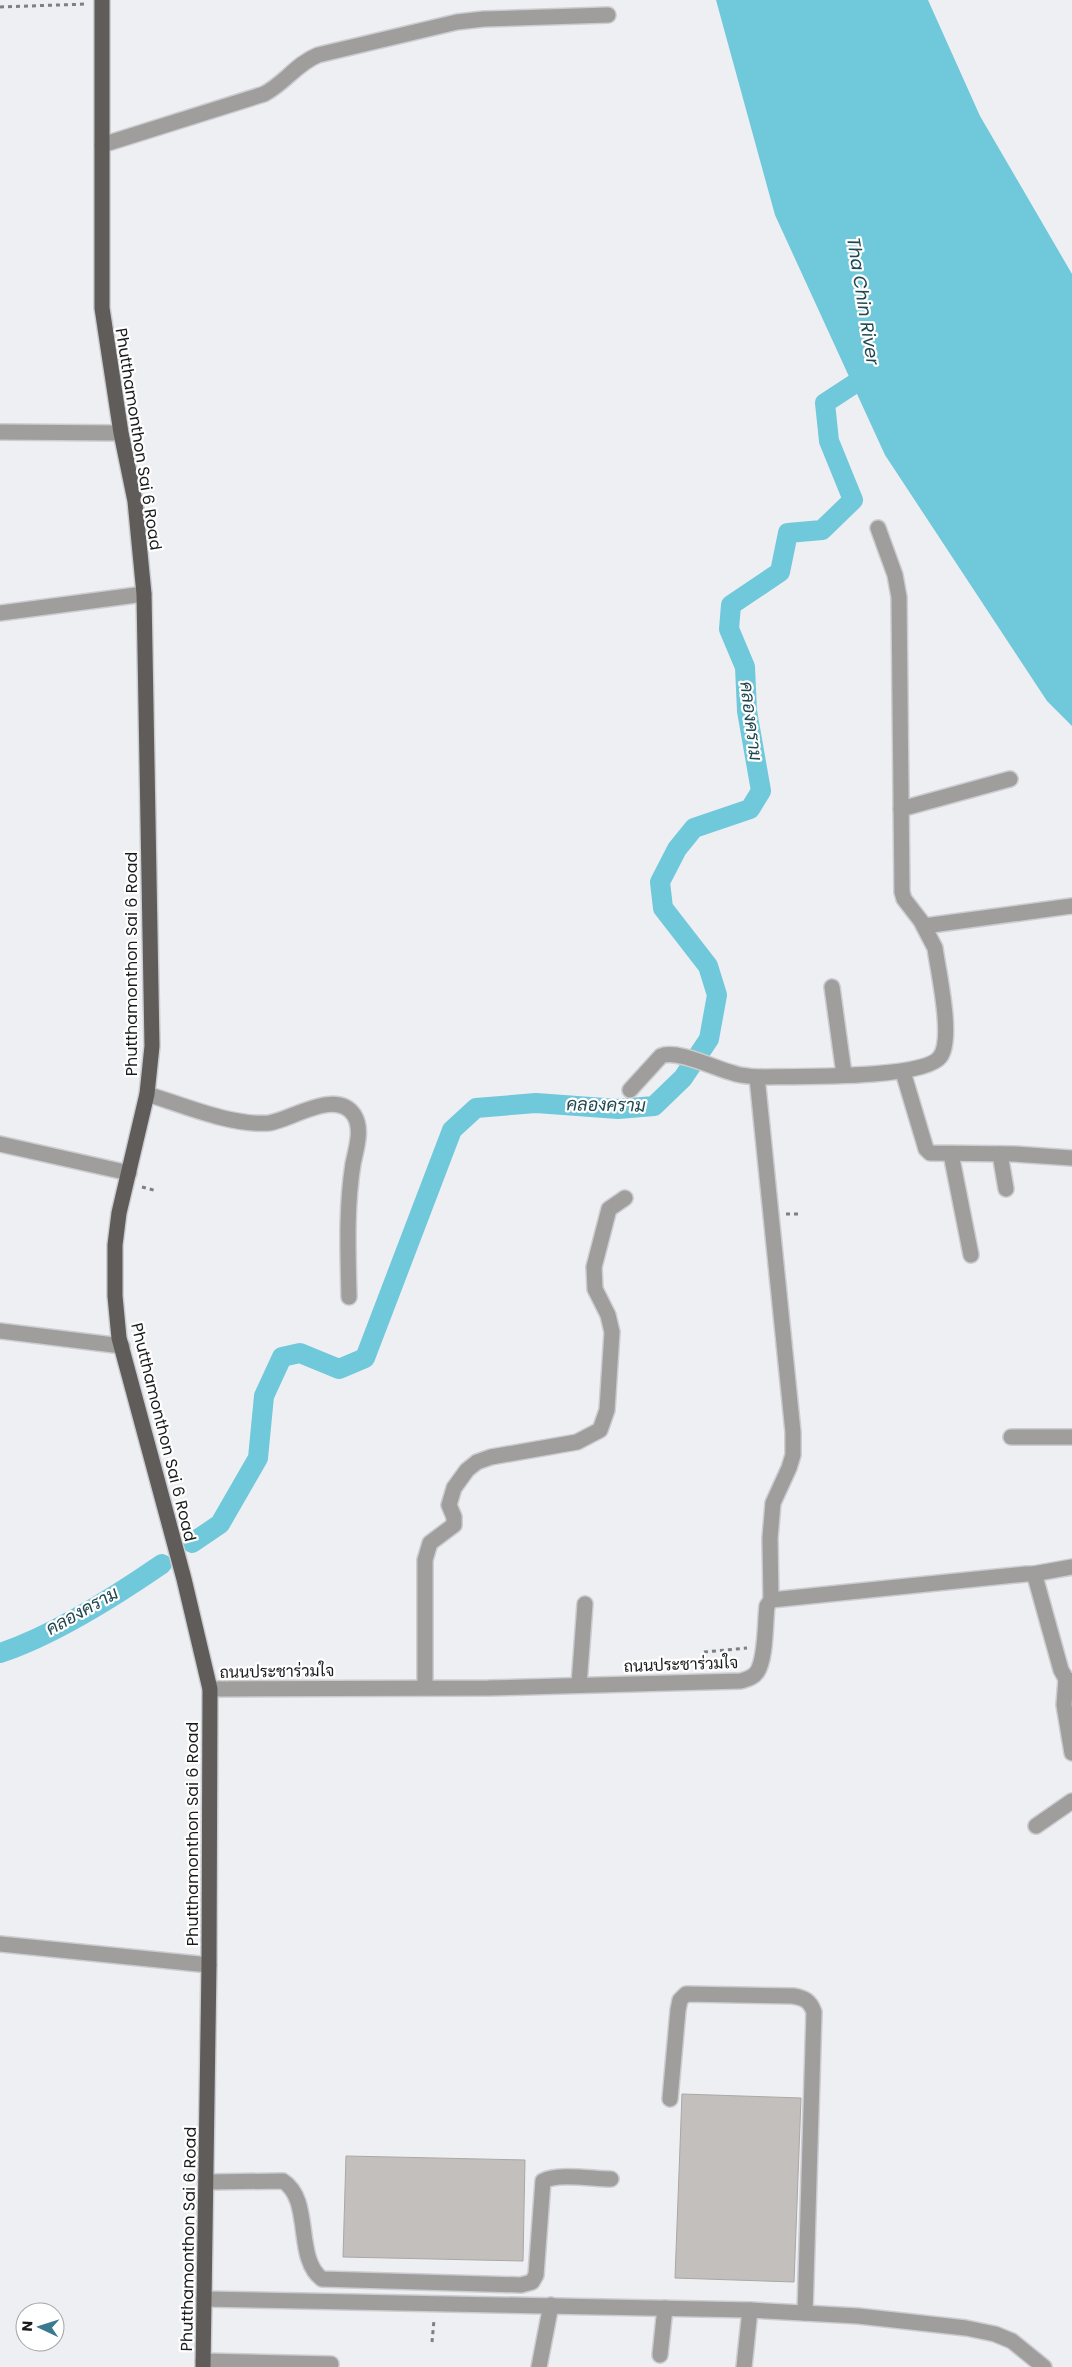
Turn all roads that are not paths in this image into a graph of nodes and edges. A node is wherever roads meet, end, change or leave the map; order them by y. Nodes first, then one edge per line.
1 (102, 2) edge
2 (608, 15) dead end
3 (102, 145) junction
4 (0, 432) edge
5 (121, 433) junction
6 (878, 528) dead end
7 (144, 594) junction
8 (0, 613) edge
9 (1010, 779) dead end
10 (901, 808) junction
11 (1072, 906) edge
12 (924, 926) junction
13 (832, 987) dead end
14 (903, 1072) junction
15 (844, 1074) junction
16 (757, 1078) junction
17 (630, 1090) dead end
18 (147, 1094) junction
19 (0, 1144) edge
20 (951, 1154) junction
21 (1000, 1154) junction
22 (1072, 1158) edge
23 (130, 1173) junction
24 (1006, 1189) dead end
25 (625, 1198) dead end
26 (971, 1255) dead end
27 (349, 1297) dead end
28 (0, 1331) edge
29 (122, 1346) junction
30 (1011, 1437) dead end
31 (1072, 1437) edge
32 (1072, 1567) edge
33 (1032, 1574) junction
34 (771, 1600) junction
35 (585, 1604) dead end
36 (1069, 1680) edge
37 (579, 1685) junction
38 (425, 1686) junction
39 (210, 1689) junction
40 (1072, 1753) edge
41 (1072, 1801) edge
42 (1036, 1826) dead end
43 (0, 1944) edge
44 (209, 1965) junction
45 (670, 2099) dead end
46 (612, 2180) dead end
47 (206, 2182) junction
48 (204, 2299) junction
49 (551, 2305) junction
50 (665, 2308) junction
51 (750, 2310) junction
52 (805, 2313) junction
53 (660, 2355) dead end
54 (203, 2364) edge
55 (331, 2364) dead end
56 (539, 2367) edge
57 (744, 2367) edge
58 (1044, 2367) edge

1 - 3 main road, Phutthamonthon Sai 6 Road
2 - 3 street
3 - 5 main road, Phutthamonthon Sai 6 Road
4 - 5 street
5 - 7 main road, Phutthamonthon Sai 6 Road
6 - 10 street
7 - 8 street
7 - 18 main road, Phutthamonthon Sai 6 Road
9 - 10 street
10 - 12 street
11 - 12 street
12 - 14 street
13 - 15 street
14 - 15 street
14 - 20 street
15 - 16 street
16 - 17 street
16 - 34 street, ถนนประชาร่วมใจ
18 - 23 main road, Phutthamonthon Sai 6 Road
18 - 27 street
19 - 23 street
20 - 21 street
20 - 26 street
21 - 22 street
21 - 24 street
23 - 29 main road, Phutthamonthon Sai 6 Road
25 - 38 street
28 - 29 street
29 - 39 main road, Phutthamonthon Sai 6 Road
30 - 31 street
32 - 33 street
33 - 34 street
33 - 36 street
34 - 37 street, ถนนประชาร่วมใจ
35 - 37 street
36 - 40 street
37 - 38 street, ถนนประชาร่วมใจ
38 - 39 street, ถนนประชาร่วมใจ
39 - 44 main road, Phutthamonthon Sai 6 Road
41 - 42 street
43 - 44 street
44 - 47 main road, Phutthamonthon Sai 6 Road
45 - 52 street
46 - 47 street
47 - 48 main road, Phutthamonthon Sai 6 Road
48 - 49 street
48 - 54 main road, Phutthamonthon Sai 6 Road
49 - 50 street
49 - 56 street
50 - 51 street
50 - 53 street
51 - 52 street
51 - 57 street
52 - 58 street
54 - 55 street

